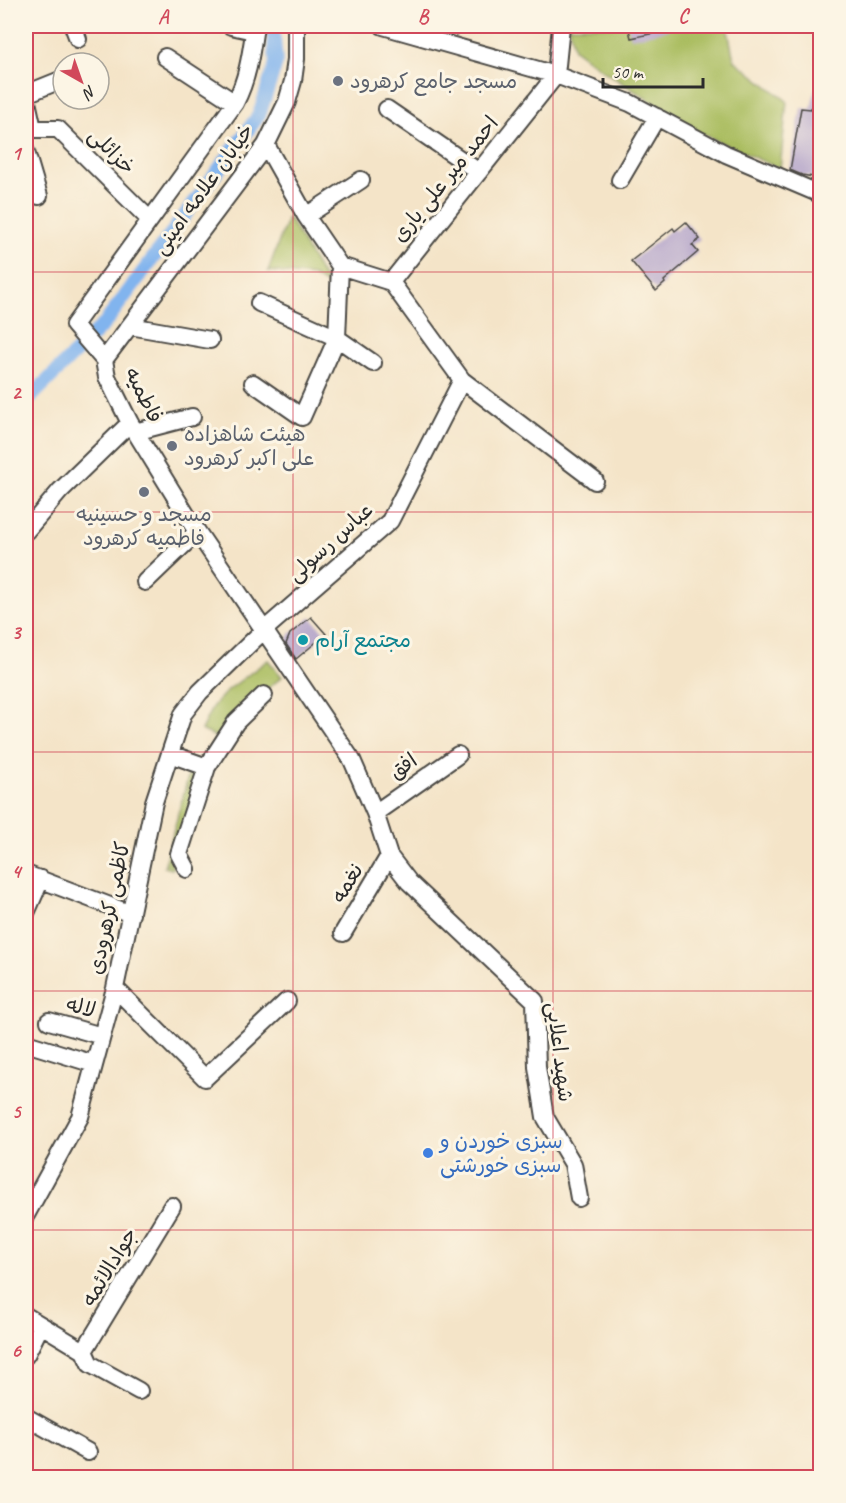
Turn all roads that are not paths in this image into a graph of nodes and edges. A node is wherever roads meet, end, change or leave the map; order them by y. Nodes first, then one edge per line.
1 (231, 26) edge
2 (296, 26) edge
3 (383, 26) edge
4 (561, 26) edge
5 (255, 28) edge
6 (165, 57) dead end
7 (556, 75) junction
8 (51, 85) edge
9 (26, 96) edge
10 (235, 103) junction
11 (387, 109) dead end
12 (657, 117) junction
13 (29, 135) edge
14 (266, 145) junction
15 (26, 152) edge
16 (479, 172) junction
17 (361, 180) dead end
18 (620, 180) dead end
19 (820, 194) edge
20 (39, 196) dead end
21 (306, 216) junction
22 (150, 220) junction
23 (340, 266) junction
24 (391, 282) junction
25 (259, 303) dead end
26 (130, 326) junction
27 (337, 338) junction
28 (210, 340) dead end
29 (104, 360) junction
30 (374, 363) dead end
31 (462, 380) junction
32 (253, 382) dead end
33 (192, 417) dead end
34 (133, 427) junction
35 (595, 481) dead end
36 (26, 531) edge
37 (197, 532) junction
38 (145, 582) dead end
39 (264, 630) junction
40 (264, 695) dead end
41 (170, 754) junction
42 (458, 755) dead end
43 (207, 767) junction
44 (375, 813) junction
45 (389, 856) junction
46 (187, 869) dead end
47 (33, 877) edge
48 (26, 913) edge
49 (131, 914) junction
50 (343, 933) dead end
51 (115, 988) junction
52 (287, 1001) dead end
53 (49, 1021) dead end
54 (102, 1036) junction
55 (26, 1043) edge
56 (94, 1064) junction
57 (579, 1198) dead end
58 (172, 1206) dead end
59 (26, 1215) edge
60 (26, 1316) edge
61 (41, 1325) junction
62 (84, 1351) junction
63 (26, 1355) edge
64 (139, 1391) dead end
65 (26, 1417) edge
66 (88, 1452) dead end

1 - 5 street
2 - 14 street, خیابان علامه امینی
3 - 7 street
4 - 7 street
5 - 10 street, خیابان علامه امینی
6 - 10 street
7 - 12 street
7 - 16 street, احمد میر علی یاری
8 - 9 street
9 - 13 street, خزائلی
10 - 22 street, خیابان علامه امینی
11 - 16 street
12 - 18 street
12 - 19 street
13 - 22 street, خزائلی
14 - 21 street
14 - 26 street, خیابان علامه امینی
15 - 20 street
16 - 24 street, احمد میر علی یاری
17 - 21 street
21 - 23 street
22 - 29 street, خیابان علامه امینی
23 - 24 street
23 - 27 street
24 - 31 street
25 - 27 street
26 - 28 street
26 - 29 street, خیابان علامه امینی
27 - 30 street
27 - 32 street
29 - 34 street, فاطمیه
31 - 35 street
31 - 39 street, عباس رسولی
33 - 34 street
34 - 36 street
34 - 37 street, فاطمیه
37 - 38 street
37 - 39 street, فاطمیه
39 - 41 street, کاظمی کرهرودی
39 - 44 street, فاطمیه
40 - 43 street
41 - 43 street
41 - 49 street, کاظمی کرهرودی
42 - 44 street, افق
43 - 46 street
44 - 45 street, شهید اعلایی
45 - 50 street, نغمه
45 - 57 street, شهید اعلایی
47 - 48 street
47 - 49 street
49 - 51 street, کاظمی کرهرودی
51 - 52 street
51 - 54 street, کاظمی کرهرودی
53 - 54 street, لاله
54 - 56 street, کاظمی کرهرودی
55 - 56 street
56 - 59 street, کاظمی کرهرودی
58 - 62 street, جوادالائمه
60 - 61 street
61 - 62 street
61 - 63 street
62 - 64 street
65 - 66 street

